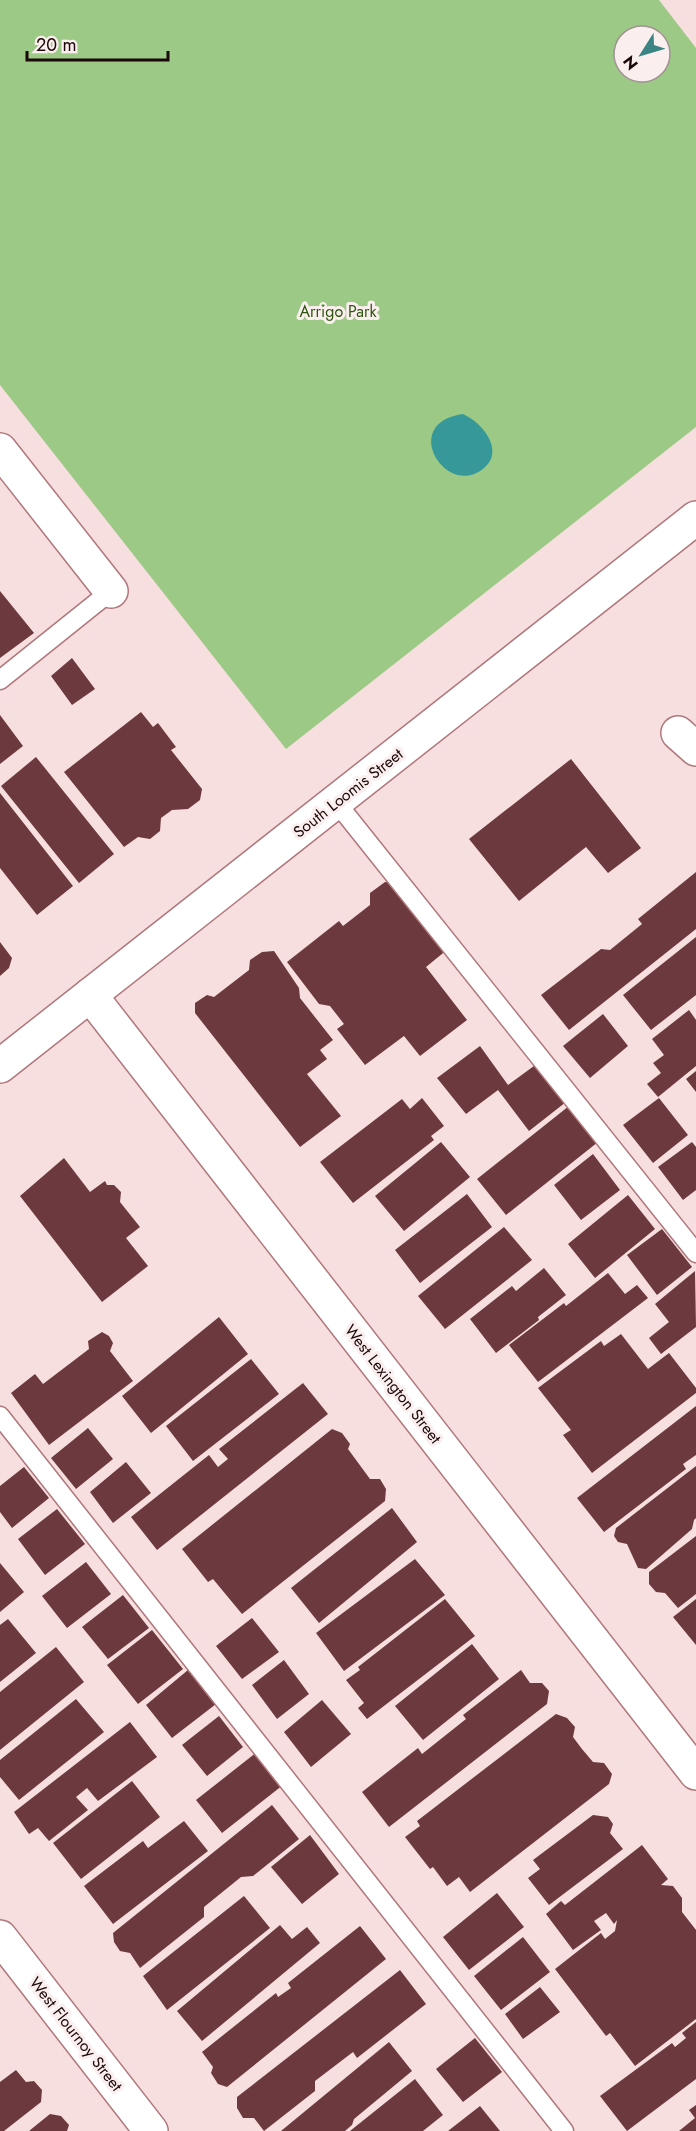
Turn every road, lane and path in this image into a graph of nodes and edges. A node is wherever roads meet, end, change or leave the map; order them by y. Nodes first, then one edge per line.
1 (0, 450) edge
2 (696, 518) edge
3 (111, 591) joint
4 (0, 681) edge
5 (336, 802) junction
6 (90, 995) junction
7 (0, 1066) edge
8 (696, 1254) edge
9 (0, 1416) edge
10 (696, 1773) edge
11 (0, 1938) edge
12 (152, 2131) edge
13 (564, 2131) edge

1 - 3 street
2 - 5 street, South Loomis Street
3 - 4 lane
5 - 6 street, South Loomis Street
5 - 8 lane
6 - 7 street, South Loomis Street
6 - 10 street, West Lexington Street
9 - 13 lane
11 - 12 street, West Flournoy Street

